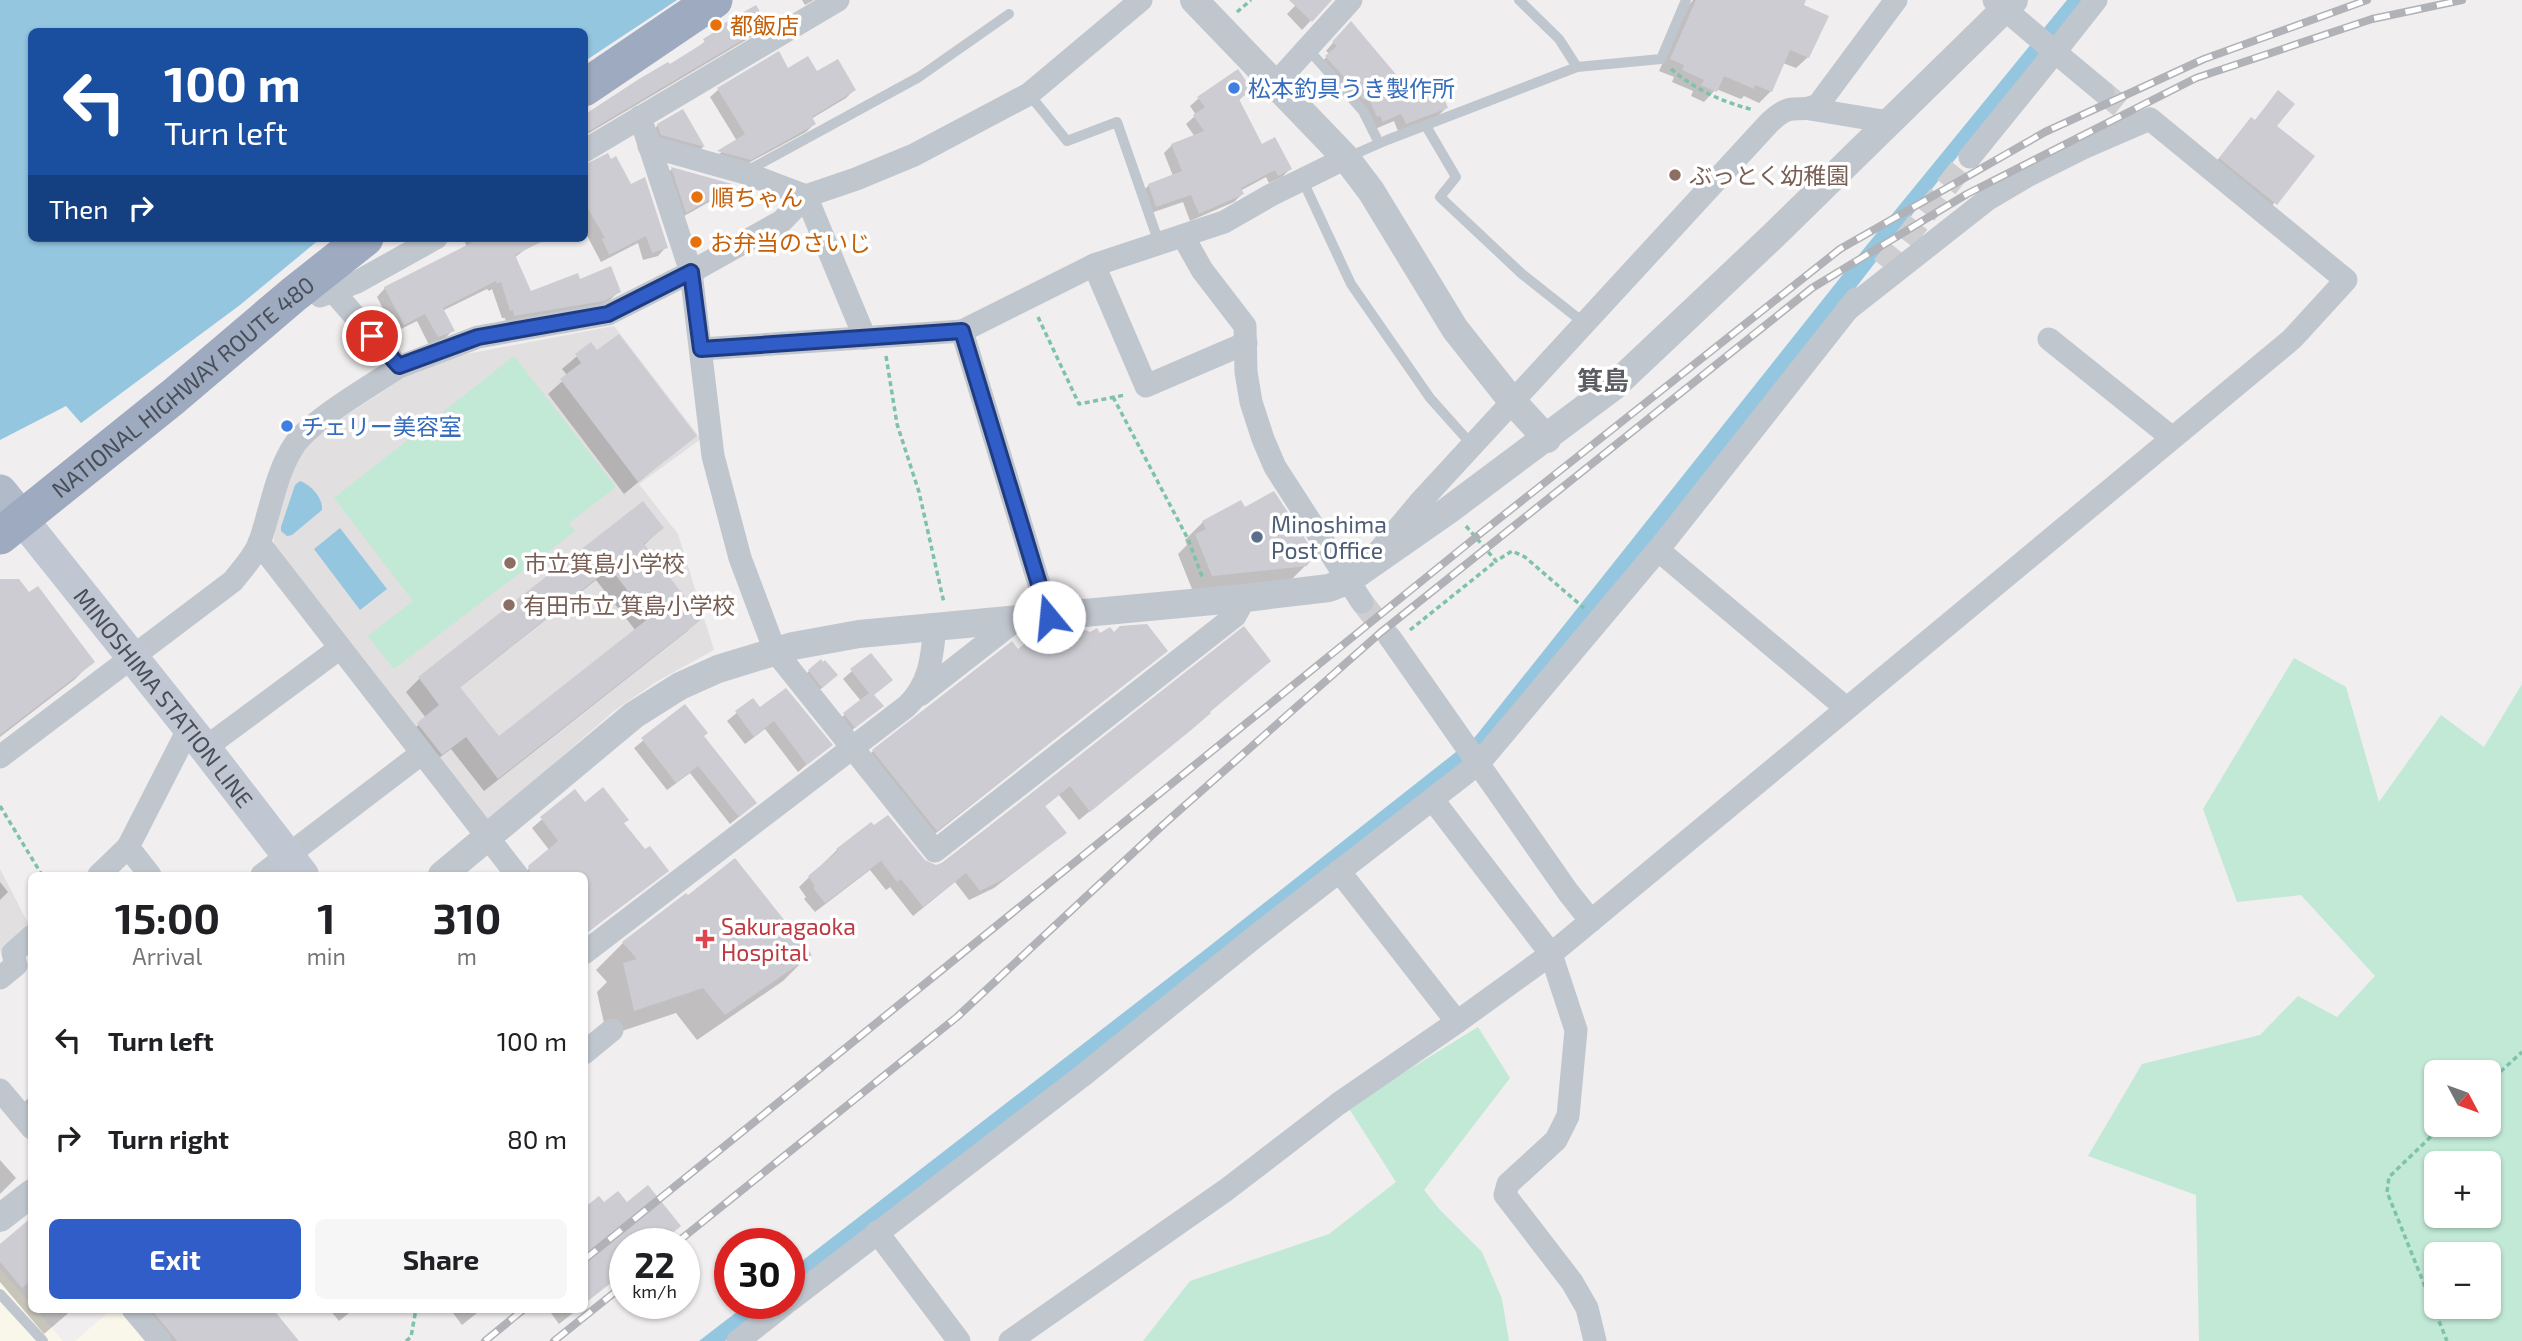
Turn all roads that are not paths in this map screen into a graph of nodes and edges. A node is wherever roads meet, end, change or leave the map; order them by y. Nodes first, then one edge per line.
1 (714, 0) edge
2 (838, 0) edge
3 (1141, 0) edge
4 (1194, 0) edge
5 (1350, 0) edge
6 (1519, 0) edge
7 (1686, 0) edge
8 (1896, 0) edge
9 (2096, 0) edge
10 (2004, 3) edge
11 (1009, 14) dead end
12 (1307, 48) junction
13 (2055, 52) junction
14 (1577, 67) junction
15 (1275, 84) junction
16 (588, 85) edge
17 (2103, 92) tunnel mouth
18 (1029, 94) junction
19 (1810, 109) junction
20 (639, 117) junction
21 (1889, 122) junction
22 (1426, 126) junction
23 (1379, 143) junction
24 (649, 146) junction
25 (588, 149) edge
26 (1970, 157) tunnel mouth
27 (1346, 158) junction
28 (745, 173) junction
29 (1302, 179) junction
30 (806, 196) junction
31 (1183, 236) junction
32 (360, 242) edge
33 (429, 242) edge
34 (1159, 244) junction
35 (1094, 265) junction
36 (1883, 267) tunnel mouth
37 (691, 272) junction
38 (333, 291) junction
39 (293, 295) junction
40 (1847, 310) junction
41 (1584, 323) junction
42 (962, 331) junction
43 (874, 337) junction
44 (2049, 339) dead end
45 (1247, 343) junction
46 (701, 349) junction
47 (399, 366) junction
48 (1512, 401) junction
49 (2171, 437) junction
50 (1547, 439) junction
51 (1472, 445) junction
52 (7, 516) edge
53 (260, 543) junction
54 (1658, 550) junction
55 (1358, 584) junction
56 (1245, 598) junction
57 (1049, 617) junction
58 (1016, 620) junction
59 (942, 627) junction
60 (1393, 641) tunnel mouth
61 (340, 648) junction
62 (775, 651) junction
63 (131, 656) junction
64 (914, 699) junction
65 (1846, 708) junction
66 (197, 738) junction
67 (853, 749) junction
68 (422, 753) junction
69 (0, 757) edge
70 (1479, 763) junction
71 (1433, 800) junction
72 (488, 838) junction
73 (128, 847) junction
74 (295, 865) edge
75 (1339, 871) junction
76 (102, 872) edge
77 (147, 872) edge
78 (272, 872) edge
79 (447, 872) edge
80 (515, 872) edge
81 (1591, 921) junction
82 (28, 940) edge
83 (588, 950) edge
84 (1551, 954) junction
85 (0, 978) edge
86 (1457, 1022) junction
87 (612, 1030) dead end
88 (588, 1050) edge
89 (0, 1090) edge
90 (28, 1123) edge
91 (28, 1196) edge
92 (0, 1218) edge
93 (877, 1232) junction
94 (805, 1288) edge
95 (0, 1294) edge
96 (136, 1313) edge
97 (766, 1319) edge
98 (43, 1341) edge
99 (160, 1341) edge
100 (738, 1341) edge
101 (959, 1341) edge
102 (1010, 1341) edge
103 (1595, 1341) edge

1 - 16 highway
2 - 20 street
3 - 18 street
4 - 15 street
5 - 12 street
6 - 14 lane
7 - 14 lane
8 - 19 street
9 - 13 street
10 - 13 street
10 - 21 street
11 - 28 lane
12 - 15 street
12 - 23 lane
13 - 17 street
13 - 26 street
14 - 22 lane
15 - 27 street
18 - 30 street
18 - 34 lane
19 - 21 street
19 - 41 street
20 - 24 street
20 - 25 street
21 - 50 street
22 - 23 lane
22 - 41 lane
23 - 27 lane
24 - 28 street
24 - 37 street
27 - 29 street
27 - 48 street
28 - 30 street
29 - 31 street
29 - 51 lane
30 - 37 street
30 - 43 street
31 - 34 street
31 - 45 street
32 - 39 highway, NATIONAL HIGHWAY ROUTE 480
33 - 38 street
34 - 35 street
35 - 42 street
35 - 45 street
36 - 40 street
37 - 46 street
37 - 47 street
38 - 39 street
38 - 47 street
39 - 52 highway, NATIONAL HIGHWAY ROUTE 480
40 - 49 street
40 - 54 street
41 - 48 street
42 - 43 street
42 - 57 street
43 - 46 street
44 - 49 street
45 - 55 street
46 - 62 street
47 - 53 street
48 - 50 street
48 - 51 street
49 - 65 street
50 - 55 street
51 - 55 street
52 - 63 main road, MINOSHIMA STATION LINE
53 - 61 street
53 - 63 street
54 - 65 street
54 - 70 street
55 - 56 street
56 - 57 street
56 - 67 street
57 - 58 street
58 - 59 street
58 - 64 street
59 - 62 street
59 - 64 street
60 - 70 street
61 - 66 street
61 - 68 street
62 - 67 street
62 - 72 street
63 - 66 main road, MINOSHIMA STATION LINE
63 - 69 street
64 - 67 street
65 - 81 street
66 - 73 street
66 - 74 main road, MINOSHIMA STATION LINE
67 - 83 street
68 - 72 street
68 - 74 street
70 - 71 street
70 - 81 street
71 - 75 street
71 - 84 street
72 - 79 street
72 - 80 street
73 - 76 street
73 - 77 street
74 - 78 street
75 - 86 street
75 - 93 street
81 - 84 street
82 - 85 street
84 - 86 street
84 - 103 street
86 - 102 street
87 - 88 street
89 - 90 street
91 - 92 street
93 - 94 street
93 - 101 street
95 - 98 lane
96 - 99 street
97 - 100 street

